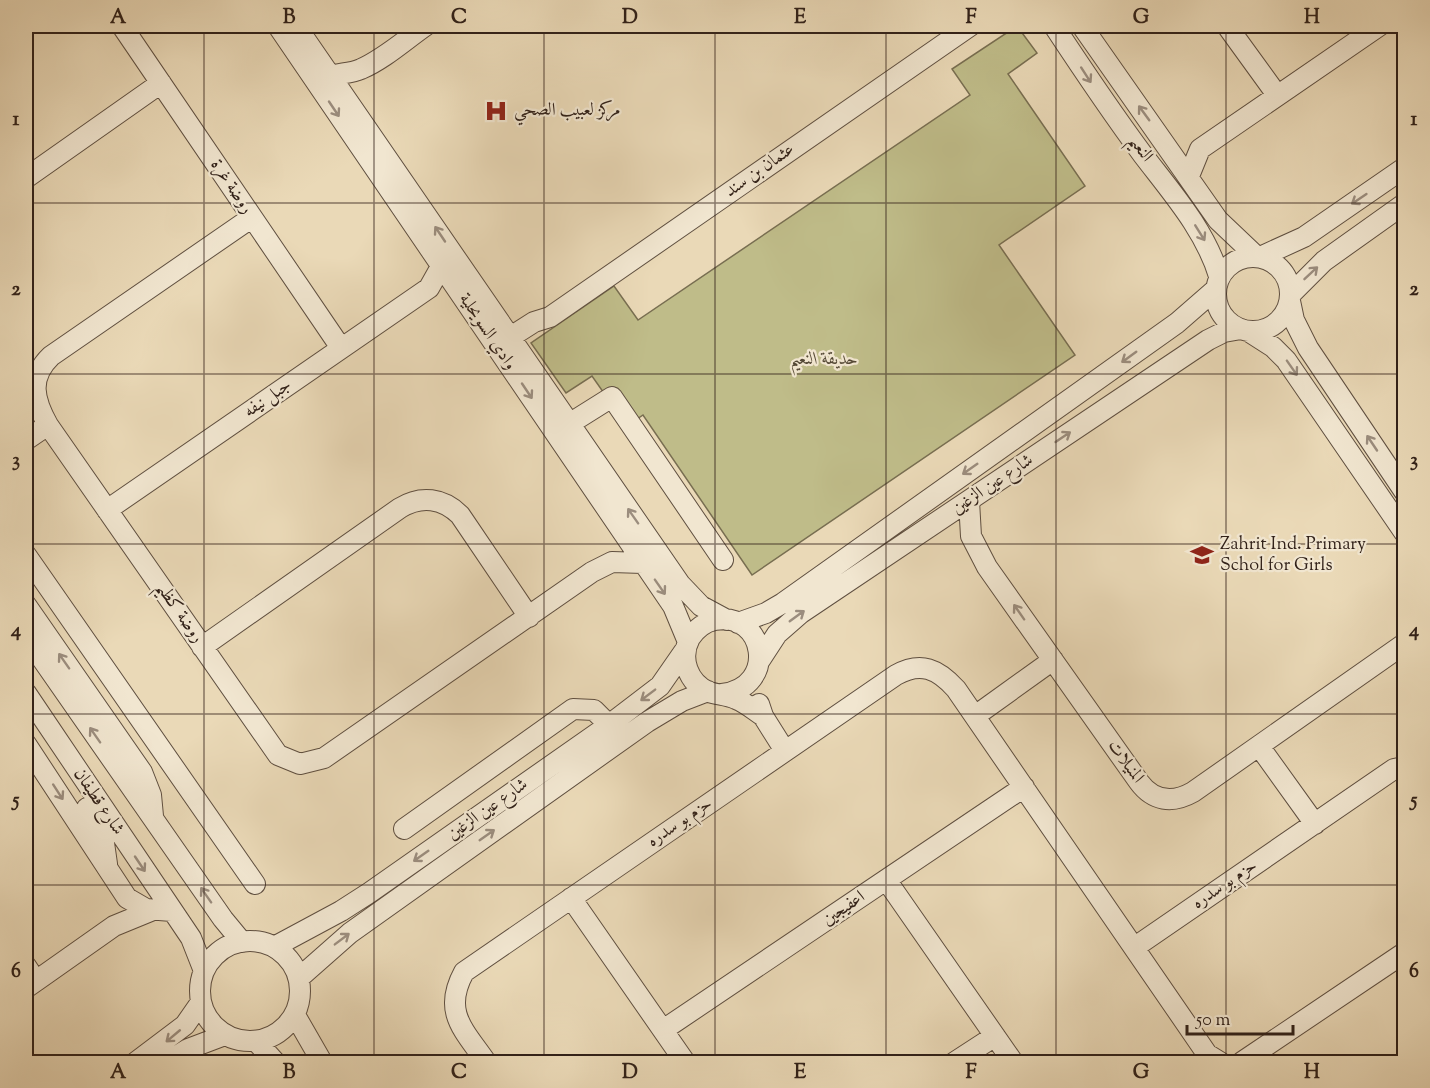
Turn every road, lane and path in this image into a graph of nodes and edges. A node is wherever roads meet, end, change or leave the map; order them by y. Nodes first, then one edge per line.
1 (122, 26) edge
2 (278, 26) edge
3 (296, 26) edge
4 (425, 26) edge
5 (970, 26) edge
6 (1054, 26) edge
7 (1082, 26) edge
8 (1227, 26) edge
9 (1379, 26) edge
10 (323, 79) junction
11 (161, 83) junction
12 (1277, 95) junction
13 (1170, 149) junction
14 (1200, 149) junction
15 (1404, 168) edge
16 (1189, 176) junction
17 (26, 178) edge
18 (1404, 204) edge
19 (251, 218) junction
20 (1259, 257) junction
21 (455, 271) junction
22 (1217, 283) junction
23 (1290, 298) junction
24 (1244, 330) junction
25 (507, 347) junction
26 (341, 348) junction
27 (569, 424) junction
28 (48, 425) junction
29 (26, 440) edge
30 (1404, 491) edge
31 (969, 501) junction
32 (107, 510) junction
33 (616, 524) junction
34 (1404, 532) edge
35 (26, 555) edge
36 (723, 561) dead end
37 (644, 563) junction
38 (592, 572) junction
39 (26, 605) edge
40 (529, 617) junction
41 (733, 621) junction
42 (26, 636) edge
43 (687, 646) junction
44 (202, 647) junction
45 (1401, 647) edge
46 (1053, 660) junction
47 (758, 667) junction
48 (26, 693) edge
49 (715, 693) junction
50 (763, 716) junction
51 (975, 716) junction
52 (609, 725) junction
53 (26, 744) edge
54 (1259, 746) junction
55 (63, 749) junction
56 (785, 751) junction
57 (1404, 766) edge
58 (1024, 787) junction
59 (153, 819) junction
60 (1315, 824) junction
61 (404, 829) dead end
62 (106, 869) junction
63 (887, 881) junction
64 (255, 884) dead end
65 (570, 898) junction
66 (129, 900) junction
67 (163, 910) junction
68 (114, 926) junction
69 (242, 942) junction
70 (274, 947) junction
71 (1135, 947) junction
72 (1404, 953) edge
73 (204, 971) junction
74 (299, 978) junction
75 (29, 979) edge
76 (201, 1002) junction
77 (295, 1015) junction
78 (663, 1030) junction
79 (225, 1035) junction
80 (995, 1036) junction
81 (256, 1041) junction
82 (136, 1062) edge
83 (167, 1062) edge
84 (275, 1062) edge
85 (322, 1062) edge
86 (486, 1062) edge
87 (685, 1062) edge
88 (955, 1062) edge
89 (1013, 1062) edge
90 (1220, 1062) edge
91 (1242, 1062) edge

1 - 11 street, روضة غرة
2 - 10 street, وادي السويحلية
3 - 10 street, وادي السويحلية
4 - 10 street
5 - 25 street, عثمان بن سند
6 -> 22 street, النعيم
13 -> 7 street, النعيم
8 - 12 street
9 - 12 street
10 - 21 street, وادي السويحلية
11 - 17 street
11 - 19 street, روضة غرة
12 - 14 street
13 - 14 street
13 - 16 street, النعيم
14 - 16 street
15 -> 20 street
16 - 20 street, النعيم
23 -> 18 street
19 - 26 street, روضة غرة
19 - 28 street, روضة كظيم
20 - 22 street
20 - 23 street
21 - 25 street, وادي السويحلية
21 - 26 street, جبل نيفه
22 - 24 street
22 -> 41 street, شارع عين الزغين
23 - 24 street
30 -> 23 street
31 -> 24 street, شارع عين الزغين
24 -> 34 street
25 - 27 street, وادي السويحلية
25 -> 33 street, وادي السويحلية
26 - 32 street, جبل نيفه
27 - 36 street
41 -> 27 street, وادي السويحلية
28 - 29 street
28 - 32 street, روضة كظيم
46 -> 31 street, المنيلات
47 -> 31 street, شارع عين الزغين
32 - 44 street, روضة كظيم
33 - 37 street, وادي السويحلية
33 - 38 street, روضة كظيم
35 - 64 street
37 - 38 street, روضة كظيم
37 -> 43 street, وادي السويحلية
38 - 40 street, روضة كظيم
59 -> 39 street, شارع قطيفان
40 - 44 street, روضة كظيم
40 - 44 street
41 - 43 street
41 - 47 street
59 -> 42 street, شارع قطيفان
43 - 49 street
43 -> 52 street, شارع عين الزغين
45 - 54 street, المنيلات
46 - 51 street
46 - 54 street, المنيلات
47 - 49 street
47 - 50 street
48 - 55 street, شارع قطيفان
49 - 50 street
74 -> 49 street, شارع عين الزغين
50 - 56 street
51 - 56 street, حزم بو سدره
51 - 58 street, حزم بو سدره
52 - 61 street
52 -> 70 street, شارع عين الزغين
53 -> 62 street, شارع قطيفان
54 - 60 street
55 - 62 street
55 -> 67 street, شارع قطيفان
56 - 65 street, حزم بو سدره
57 - 60 street, حزم بو سدره
58 - 63 street, اعفيجين
58 - 71 street, حزم بو سدره
69 -> 59 street, شارع قطيفان
60 - 71 street, حزم بو سدره
62 - 66 street, شارع قطيفان
63 - 78 street, اعفيجين
63 - 80 street
65 - 78 street
65 - 86 street, حزم بو سدره
66 - 67 street
66 - 68 street
67 - 68 street
67 - 73 street, شارع قطيفان
68 - 75 street
69 - 70 street
69 - 73 street
70 - 74 street
71 - 90 street, حزم بو سدره
72 - 91 street
73 - 76 street
74 - 77 street
76 - 79 street
76 -> 82 street
77 - 81 street
77 - 85 street
78 - 87 street
79 - 81 street
79 - 83 street
80 - 88 street
80 - 89 street
81 - 84 street

